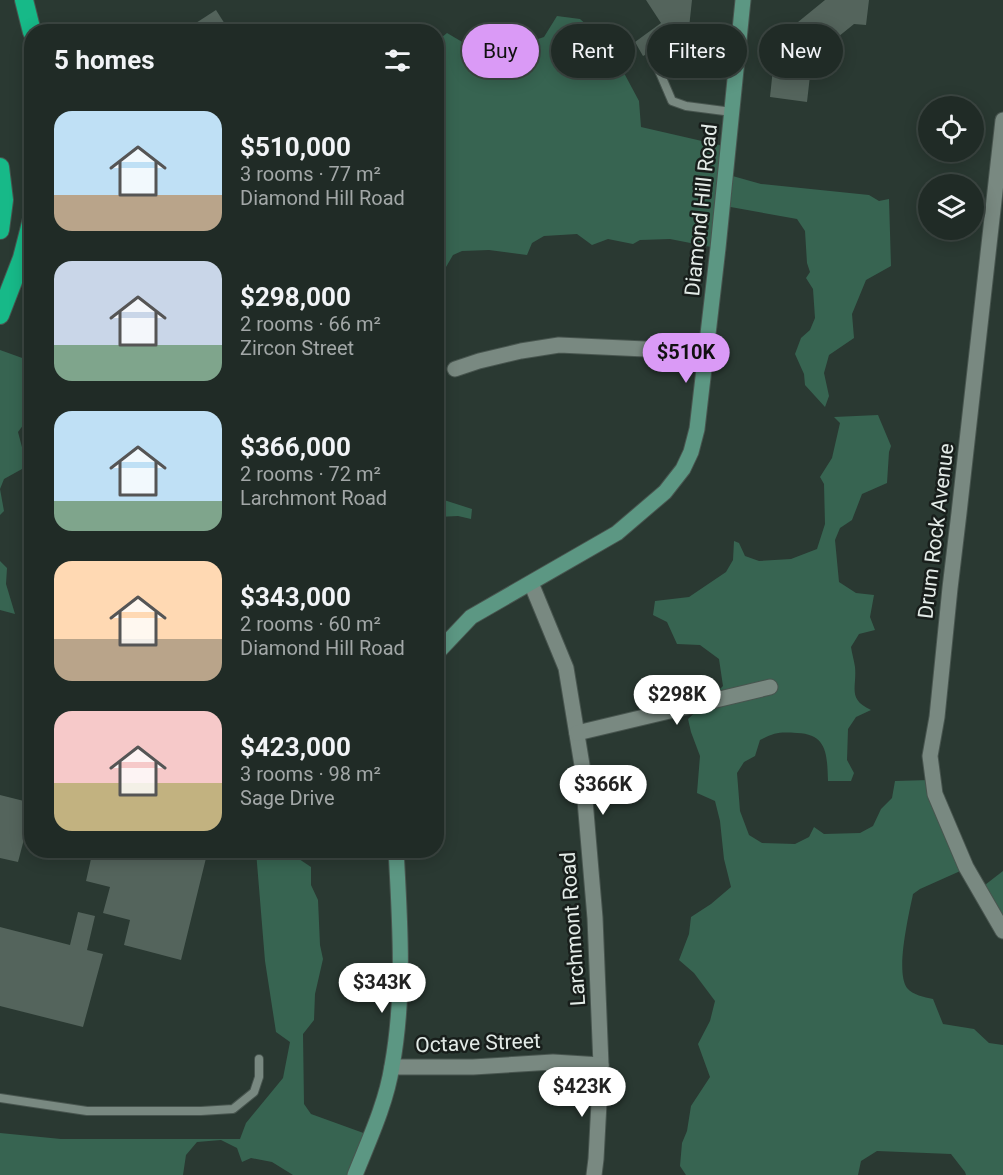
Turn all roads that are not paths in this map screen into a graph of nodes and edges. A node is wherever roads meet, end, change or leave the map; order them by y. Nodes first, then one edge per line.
1 (24, 0) edge
2 (743, 0) edge
3 (30, 24) edge
4 (662, 78) edge
5 (732, 112) junction
6 (1003, 120) edge
7 (0, 167) edge
8 (0, 230) edge
9 (24, 250) edge
10 (0, 315) edge
11 (706, 356) junction
12 (455, 369) dead end
13 (531, 584) junction
14 (444, 643) edge
15 (770, 687) dead end
16 (577, 733) junction
17 (396, 858) edge
18 (1003, 931) edge
19 (259, 1059) dead end
20 (601, 1065) junction
21 (392, 1067) junction
22 (0, 1098) edge
23 (355, 1175) edge
24 (594, 1175) edge

1 - 3 highway
2 - 5 street, Diamond Hill Road
4 - 5 lane
5 - 11 street, Diamond Hill Road
6 - 18 street, Drum Rock Avenue
7 - 8 highway
9 - 10 highway
11 - 12 street
11 - 13 street, Diamond Hill Road
13 - 14 street, Diamond Hill Road
13 - 16 street, Larchmont Road
15 - 16 street
16 - 20 street, Larchmont Road
17 - 21 street
19 - 22 lane
20 - 21 street, Octave Street
20 - 24 street, Larchmont Road
21 - 23 street

